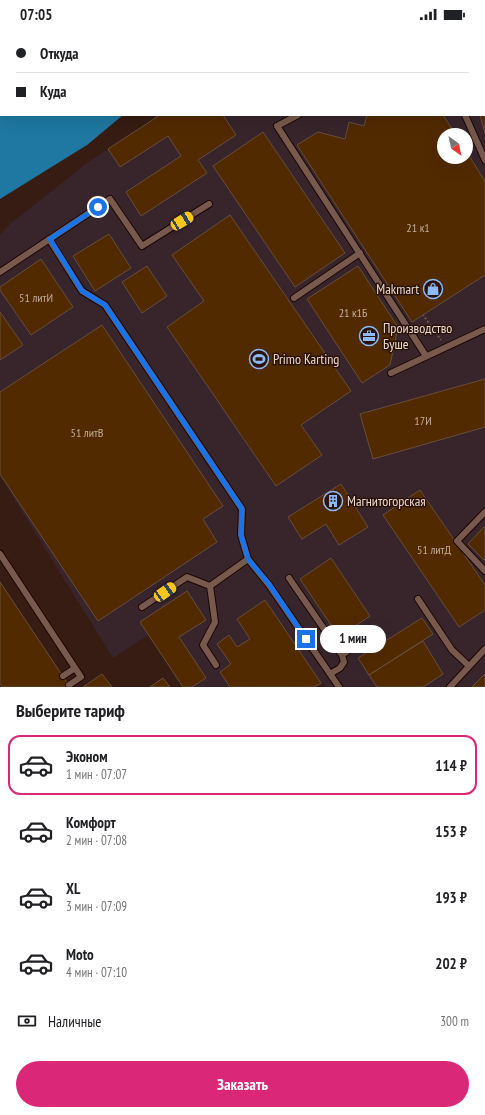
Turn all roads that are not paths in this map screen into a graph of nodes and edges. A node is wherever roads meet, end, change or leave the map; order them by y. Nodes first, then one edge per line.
1 (296, 116) edge
2 (465, 116) edge
3 (485, 160) edge
4 (209, 204) dead end
5 (50, 239) junction
6 (360, 254) junction
7 (0, 272) edge
8 (294, 298) dead end
9 (485, 329) edge
10 (426, 356) junction
11 (391, 373) dead end
12 (485, 512) edge
13 (0, 554) edge
14 (248, 559) junction
15 (485, 571) edge
16 (289, 578) dead end
17 (210, 586) junction
18 (418, 599) dead end
19 (142, 607) dead end
20 (373, 634) dead end
21 (485, 649) edge
22 (342, 655) junction
23 (216, 665) dead end
24 (469, 666) junction
25 (75, 668) junction
26 (330, 674) junction
27 (63, 676) dead end
28 (69, 685) dead end
29 (339, 687) edge
30 (450, 687) edge

1 - 6 lane
2 - 3 lane
4 - 5 lane
5 - 7 lane
5 - 14 lane
6 - 8 lane
6 - 10 lane
9 - 10 lane
10 - 11 lane
12 - 15 lane
13 - 25 lane
14 - 17 lane
14 - 26 lane
16 - 22 lane
17 - 19 lane
17 - 23 lane
18 - 24 lane
20 - 22 lane
21 - 24 lane
22 - 26 lane
24 - 30 lane
25 - 27 lane
25 - 28 lane
26 - 29 lane

